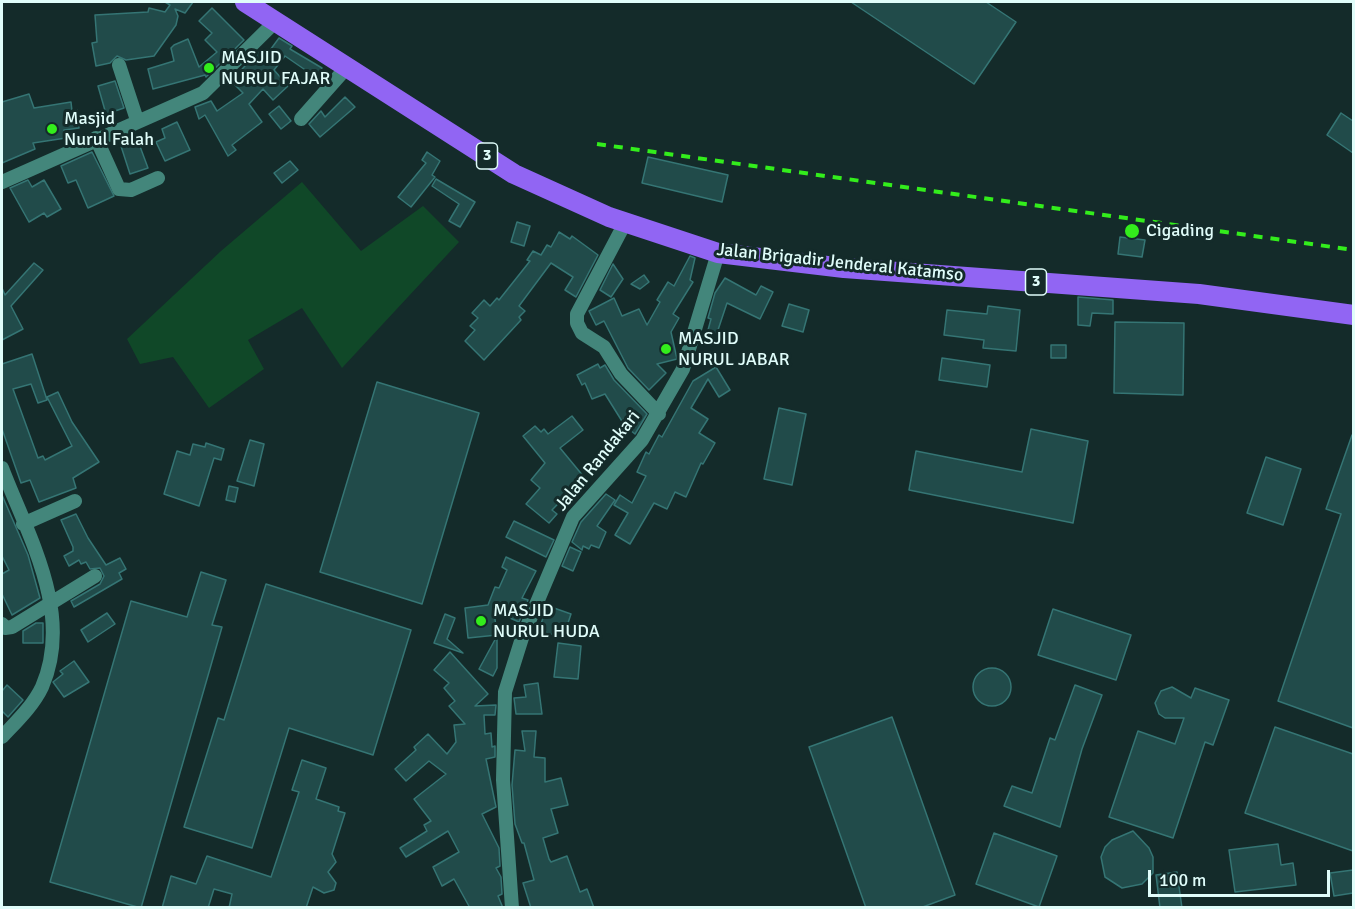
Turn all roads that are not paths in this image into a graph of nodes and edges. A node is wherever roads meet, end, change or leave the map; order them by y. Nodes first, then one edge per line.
1 (244, 2) edge
2 (275, 22) junction
3 (119, 65) dead end
4 (347, 67) junction
5 (301, 119) dead end
6 (137, 120) junction
7 (96, 138) junction
8 (158, 178) dead end
9 (2, 182) edge
10 (625, 223) junction
11 (718, 253) junction
12 (1353, 315) edge
13 (659, 414) junction
14 (2, 468) edge
15 (75, 501) dead end
16 (23, 524) junction
17 (94, 576) dead end
18 (51, 602) junction
19 (2, 624) edge
20 (2, 737) edge
21 (512, 908) edge

1 - 2 highway, Jalan Brigadir Jenderal Katamso / 3
2 - 4 highway, Jalan Brigadir Jenderal Katamso / 3
2 - 6 street
3 - 6 street
4 - 5 street
4 - 10 highway, Jalan Brigadir Jenderal Katamso / 3
6 - 7 street
7 - 8 street
7 - 9 street
10 - 11 highway, Jalan Brigadir Jenderal Katamso / 3
10 - 13 street
11 - 12 highway, Jalan Brigadir Jenderal Katamso / 3
11 - 13 street, Jalan Randakari
13 - 21 street, Jalan Randakari
14 - 16 street
15 - 16 street
16 - 18 street
17 - 18 street
18 - 19 street
18 - 20 street

